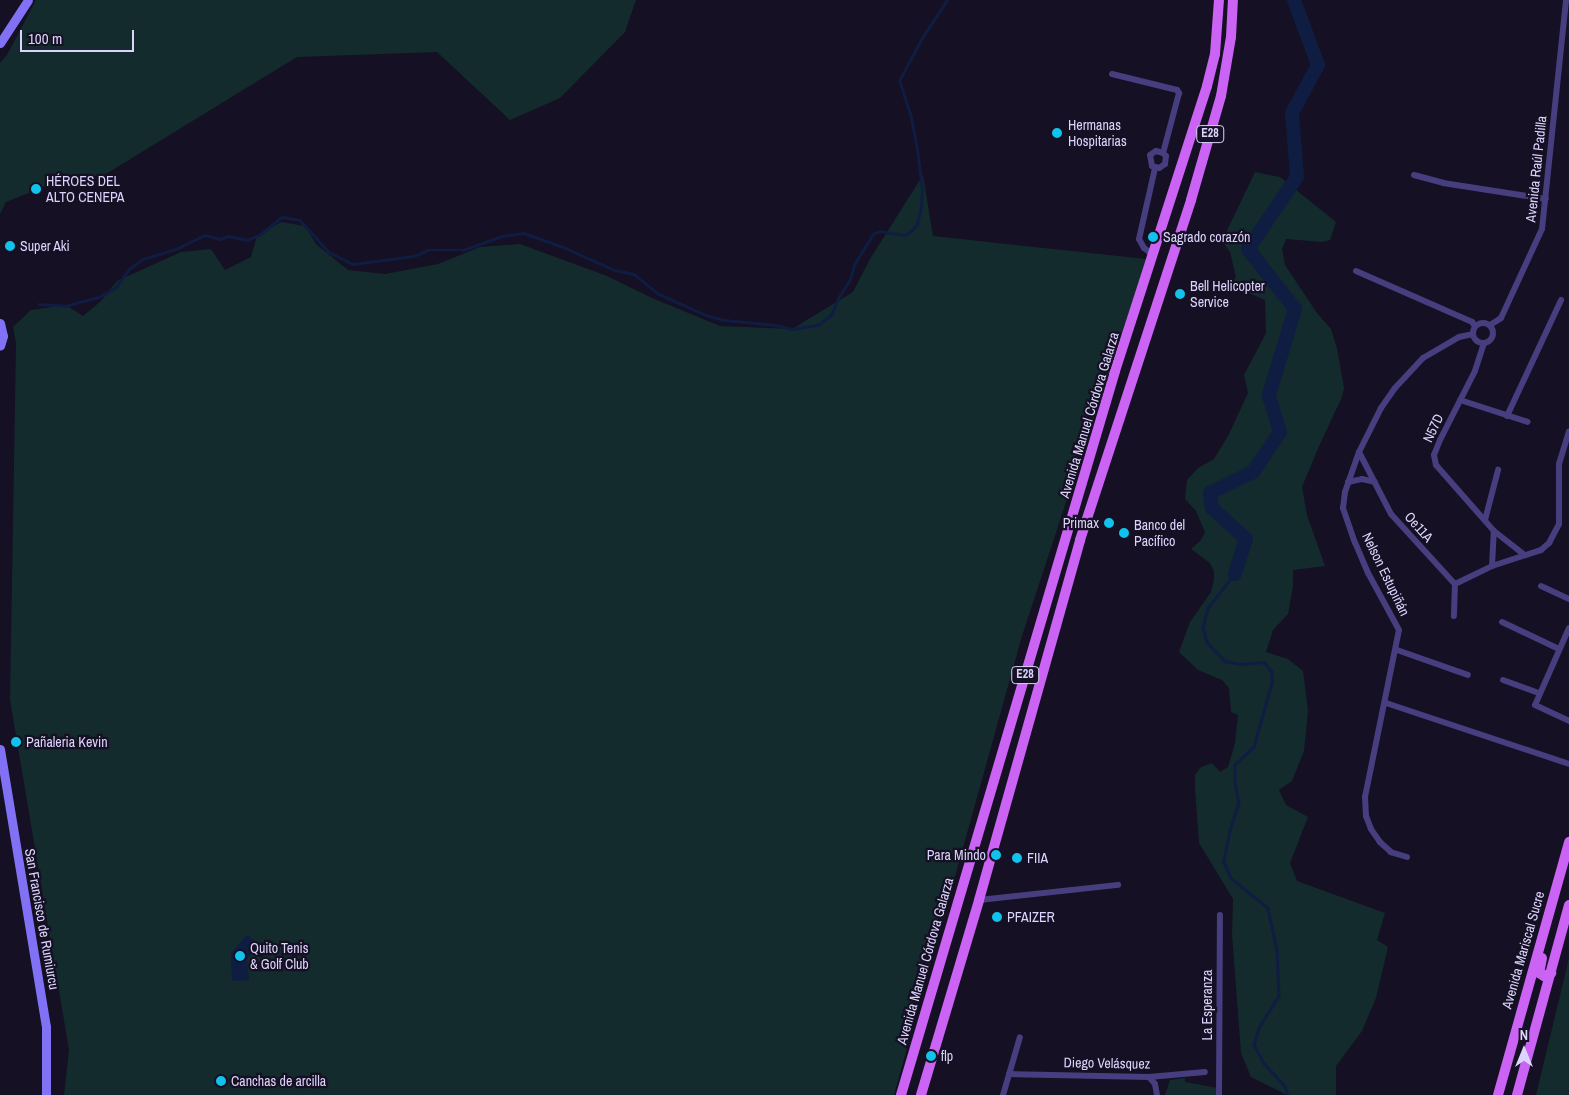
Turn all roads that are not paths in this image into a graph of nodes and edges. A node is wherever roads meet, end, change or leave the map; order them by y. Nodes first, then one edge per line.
1 (28, 0) edge
2 (1219, 0) edge
3 (1233, 0) edge
4 (1566, 0) edge
5 (0, 44) edge
6 (1112, 74) dead end
7 (1164, 153) junction
8 (1155, 168) junction
9 (1414, 175) dead end
10 (1546, 199) junction
11 (1153, 255) junction
12 (1170, 264) junction
13 (1356, 271) dead end
14 (1562, 300) dead end
15 (0, 323) edge
16 (1490, 325) junction
17 (1475, 326) junction
18 (1473, 334) junction
19 (1484, 343) junction
20 (0, 346) edge
21 (1460, 400) junction
22 (1507, 416) junction
23 (1528, 422) dead end
24 (1569, 431) edge
25 (1359, 452) junction
26 (1498, 470) dead end
27 (1348, 482) junction
28 (1375, 482) junction
29 (1485, 520) junction
30 (1494, 531) junction
31 (1523, 554) junction
32 (1492, 566) junction
33 (1455, 584) junction
34 (1541, 586) dead end
35 (1052, 588) junction
36 (1066, 592) junction
37 (1569, 599) edge
38 (1454, 616) dead end
39 (1502, 622) dead end
40 (1569, 628) edge
41 (1559, 649) junction
42 (1397, 650) junction
43 (1468, 675) dead end
44 (1502, 680) dead end
45 (1022, 686) junction
46 (1037, 691) junction
47 (1539, 693) junction
48 (1386, 703) junction
49 (1569, 721) edge
50 (0, 749) edge
51 (1569, 764) edge
52 (1569, 842) edge
53 (1407, 857) dead end
54 (1118, 885) dead end
55 (978, 900) junction
56 (1550, 905) junction
57 (1569, 905) edge
58 (1220, 916) dead end
59 (1550, 973) junction
60 (1020, 1037) dead end
61 (1205, 1072) dead end
62 (1009, 1074) junction
63 (1149, 1077) junction
64 (46, 1095) edge
65 (901, 1095) edge
66 (920, 1095) edge
67 (1003, 1095) edge
68 (1157, 1095) edge
69 (1219, 1095) edge
70 (1498, 1095) edge
71 (1517, 1095) edge

1 - 5 main road
2 - 11 main road, Avenida Manuel Córdova Galarza / E28
3 - 12 main road, Avenida Manuel Córdova Galarza / E28
4 - 10 street, Avenida Raúl Padilla
6 - 7 street
7 - 8 street
7 - 8 street
8 - 11 street
9 - 10 street
10 - 16 street, Avenida Raúl Padilla
11 - 12 main road
11 - 35 main road, Avenida Manuel Córdova Galarza / E28
12 - 36 main road, Avenida Manuel Córdova Galarza / E28
13 - 17 street
14 - 22 street
15 - 20 main road
16 - 17 street
16 - 19 street
17 - 18 street
18 - 19 street
18 - 25 street, Nelson Estupiñán
19 - 21 street, N57D
21 - 22 street
21 - 29 street, N57D
22 - 23 street
24 - 31 street
25 - 27 street, Nelson Estupiñán
25 - 28 street, Oe11A
26 - 29 street
27 - 28 street
27 - 42 street, Nelson Estupiñán
28 - 33 street, Oe11A
29 - 30 street, N57D
30 - 31 street, N57D
30 - 32 street
31 - 32 street
32 - 33 street
33 - 38 street
34 - 37 street
35 - 36 main road
35 - 45 main road, Avenida Manuel Córdova Galarza / E28
36 - 46 main road, Avenida Manuel Córdova Galarza / E28
39 - 41 street
40 - 41 street
41 - 47 street
42 - 43 street
42 - 48 street, Nelson Estupiñán
44 - 47 street
45 - 46 main road
45 - 65 main road, Avenida Manuel Córdova Galarza / E28
46 - 55 main road, Avenida Manuel Córdova Galarza / E28
47 - 49 street
48 - 51 street
48 - 53 street, Nelson Estupiñán
50 - 64 main road, San Francisco de Rumiurcu
52 - 56 main road, Avenida Mariscal Sucre
54 - 55 street
55 - 66 main road, Avenida Manuel Córdova Galarza / E28
56 - 59 main road
56 - 70 main road, Avenida Mariscal Sucre
57 - 59 main road
58 - 69 street, La Esperanza
59 - 71 main road
60 - 62 street
61 - 63 street, Diego Velásquez
62 - 63 street, Diego Velásquez
62 - 67 street
63 - 68 street

